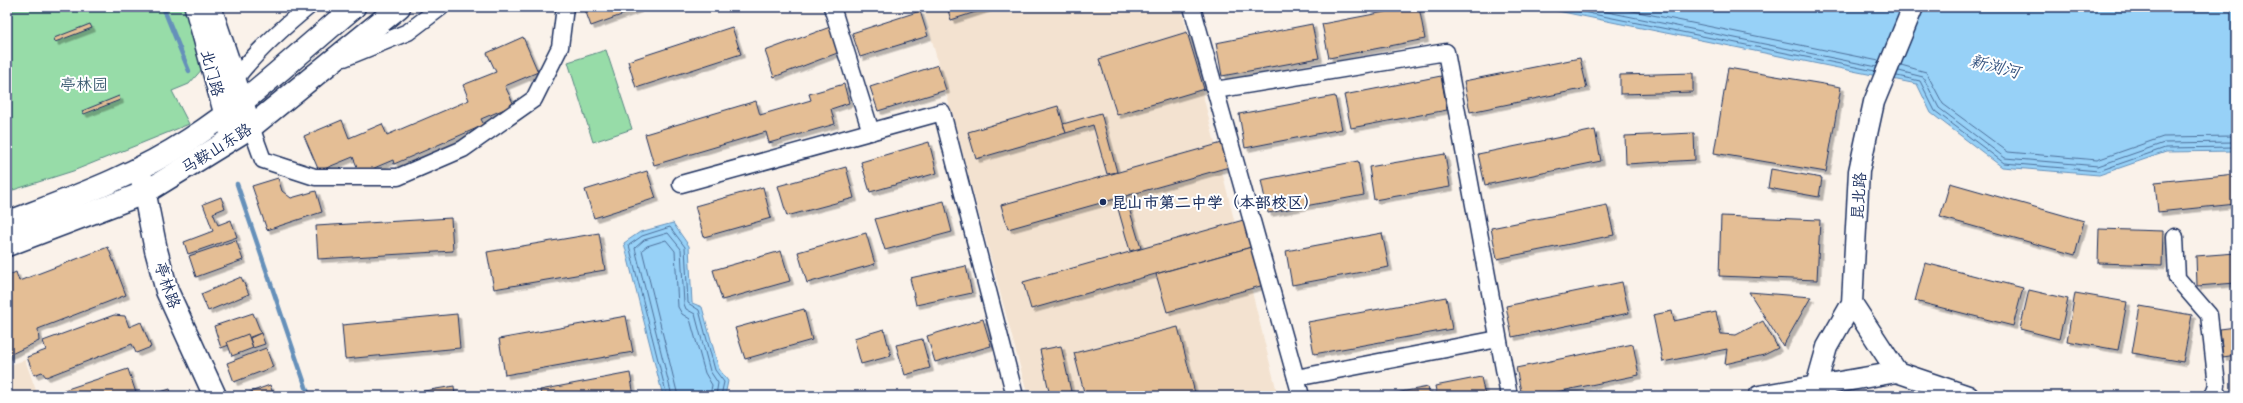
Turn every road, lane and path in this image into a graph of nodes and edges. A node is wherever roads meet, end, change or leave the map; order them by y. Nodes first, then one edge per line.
1 (196, 7) edge
2 (210, 7) edge
3 (308, 7) edge
4 (354, 7) edge
5 (399, 7) edge
6 (441, 7) edge
7 (565, 7) edge
8 (832, 7) edge
9 (1192, 7) edge
10 (1913, 7) edge
11 (332, 63) junction
12 (235, 79) junction
13 (1216, 90) junction
14 (232, 108) junction
15 (242, 132) junction
16 (871, 132) junction
17 (140, 168) junction
18 (681, 184) dead end
19 (144, 193) junction
20 (7, 223) edge
21 (2175, 237) dead end
22 (7, 245) edge
23 (1852, 303) junction
24 (1498, 339) junction
25 (1897, 372) junction
26 (1296, 378) junction
27 (1817, 391) edge
28 (214, 396) edge
29 (1015, 396) edge
30 (1301, 396) edge
31 (1509, 396) edge
32 (1759, 396) edge
33 (1968, 396) edge
34 (2213, 396) edge

1 - 14 main road, 北门路
2 - 12 main road
3 - 12 street
4 - 14 main road, 马鞍山东路
5 - 11 main road, 马鞍山东路
6 - 11 street
7 - 15 street
8 - 16 street
9 - 13 street
10 - 23 street, 昆北路
11 - 15 main road, 马鞍山东路
12 - 14 main road
13 - 24 street
13 - 26 street
14 - 15 main road
14 - 17 main road, 马鞍山东路
15 - 19 main road, 马鞍山东路
16 - 18 street
16 - 29 street
17 - 19 main road, 亭林路
17 - 20 main road, 马鞍山东路
19 - 22 main road, 马鞍山东路
19 - 28 main road, 亭林路
21 - 34 street
23 - 25 street
23 - 27 street, 昆北路
24 - 26 street
24 - 31 street
25 - 27 street
25 - 33 street
26 - 30 street
27 - 32 street

